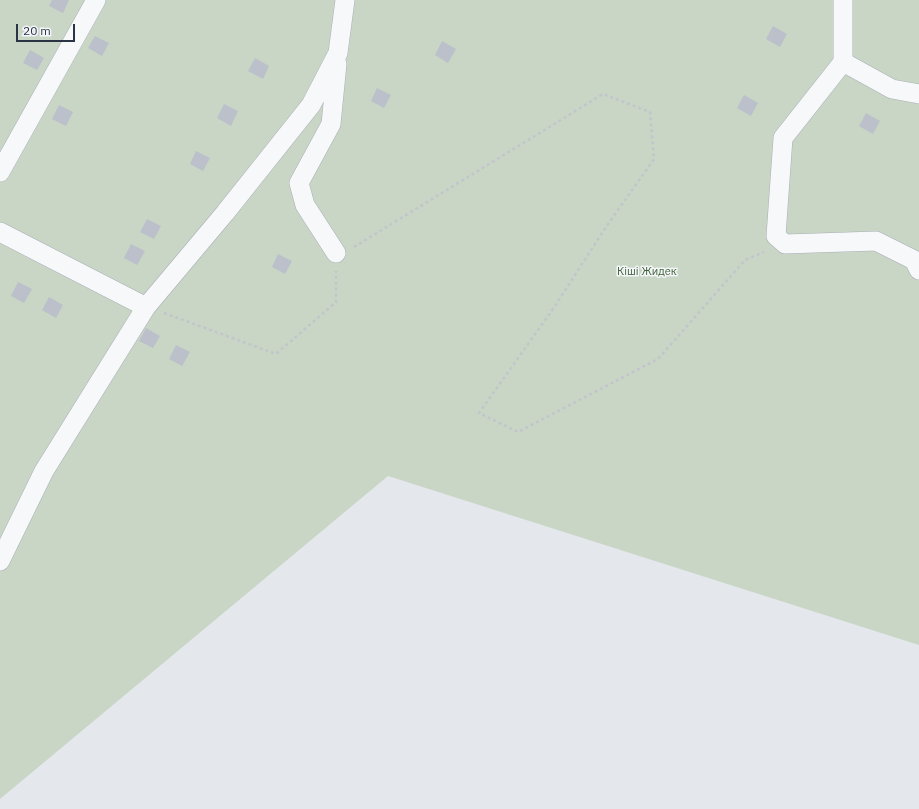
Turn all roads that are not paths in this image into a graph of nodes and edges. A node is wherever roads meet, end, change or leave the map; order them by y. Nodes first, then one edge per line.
1 (96, 0) edge
2 (345, 0) edge
3 (843, 0) edge
4 (338, 53) junction
5 (842, 62) junction
6 (919, 94) edge
7 (0, 172) edge
8 (0, 232) edge
9 (336, 253) road end
10 (917, 262) edge
11 (146, 307) junction
12 (0, 561) edge

1 - 7 street
2 - 4 street
3 - 5 street
4 - 9 street
4 - 11 street
5 - 6 street
5 - 10 street
8 - 11 street
11 - 12 street

